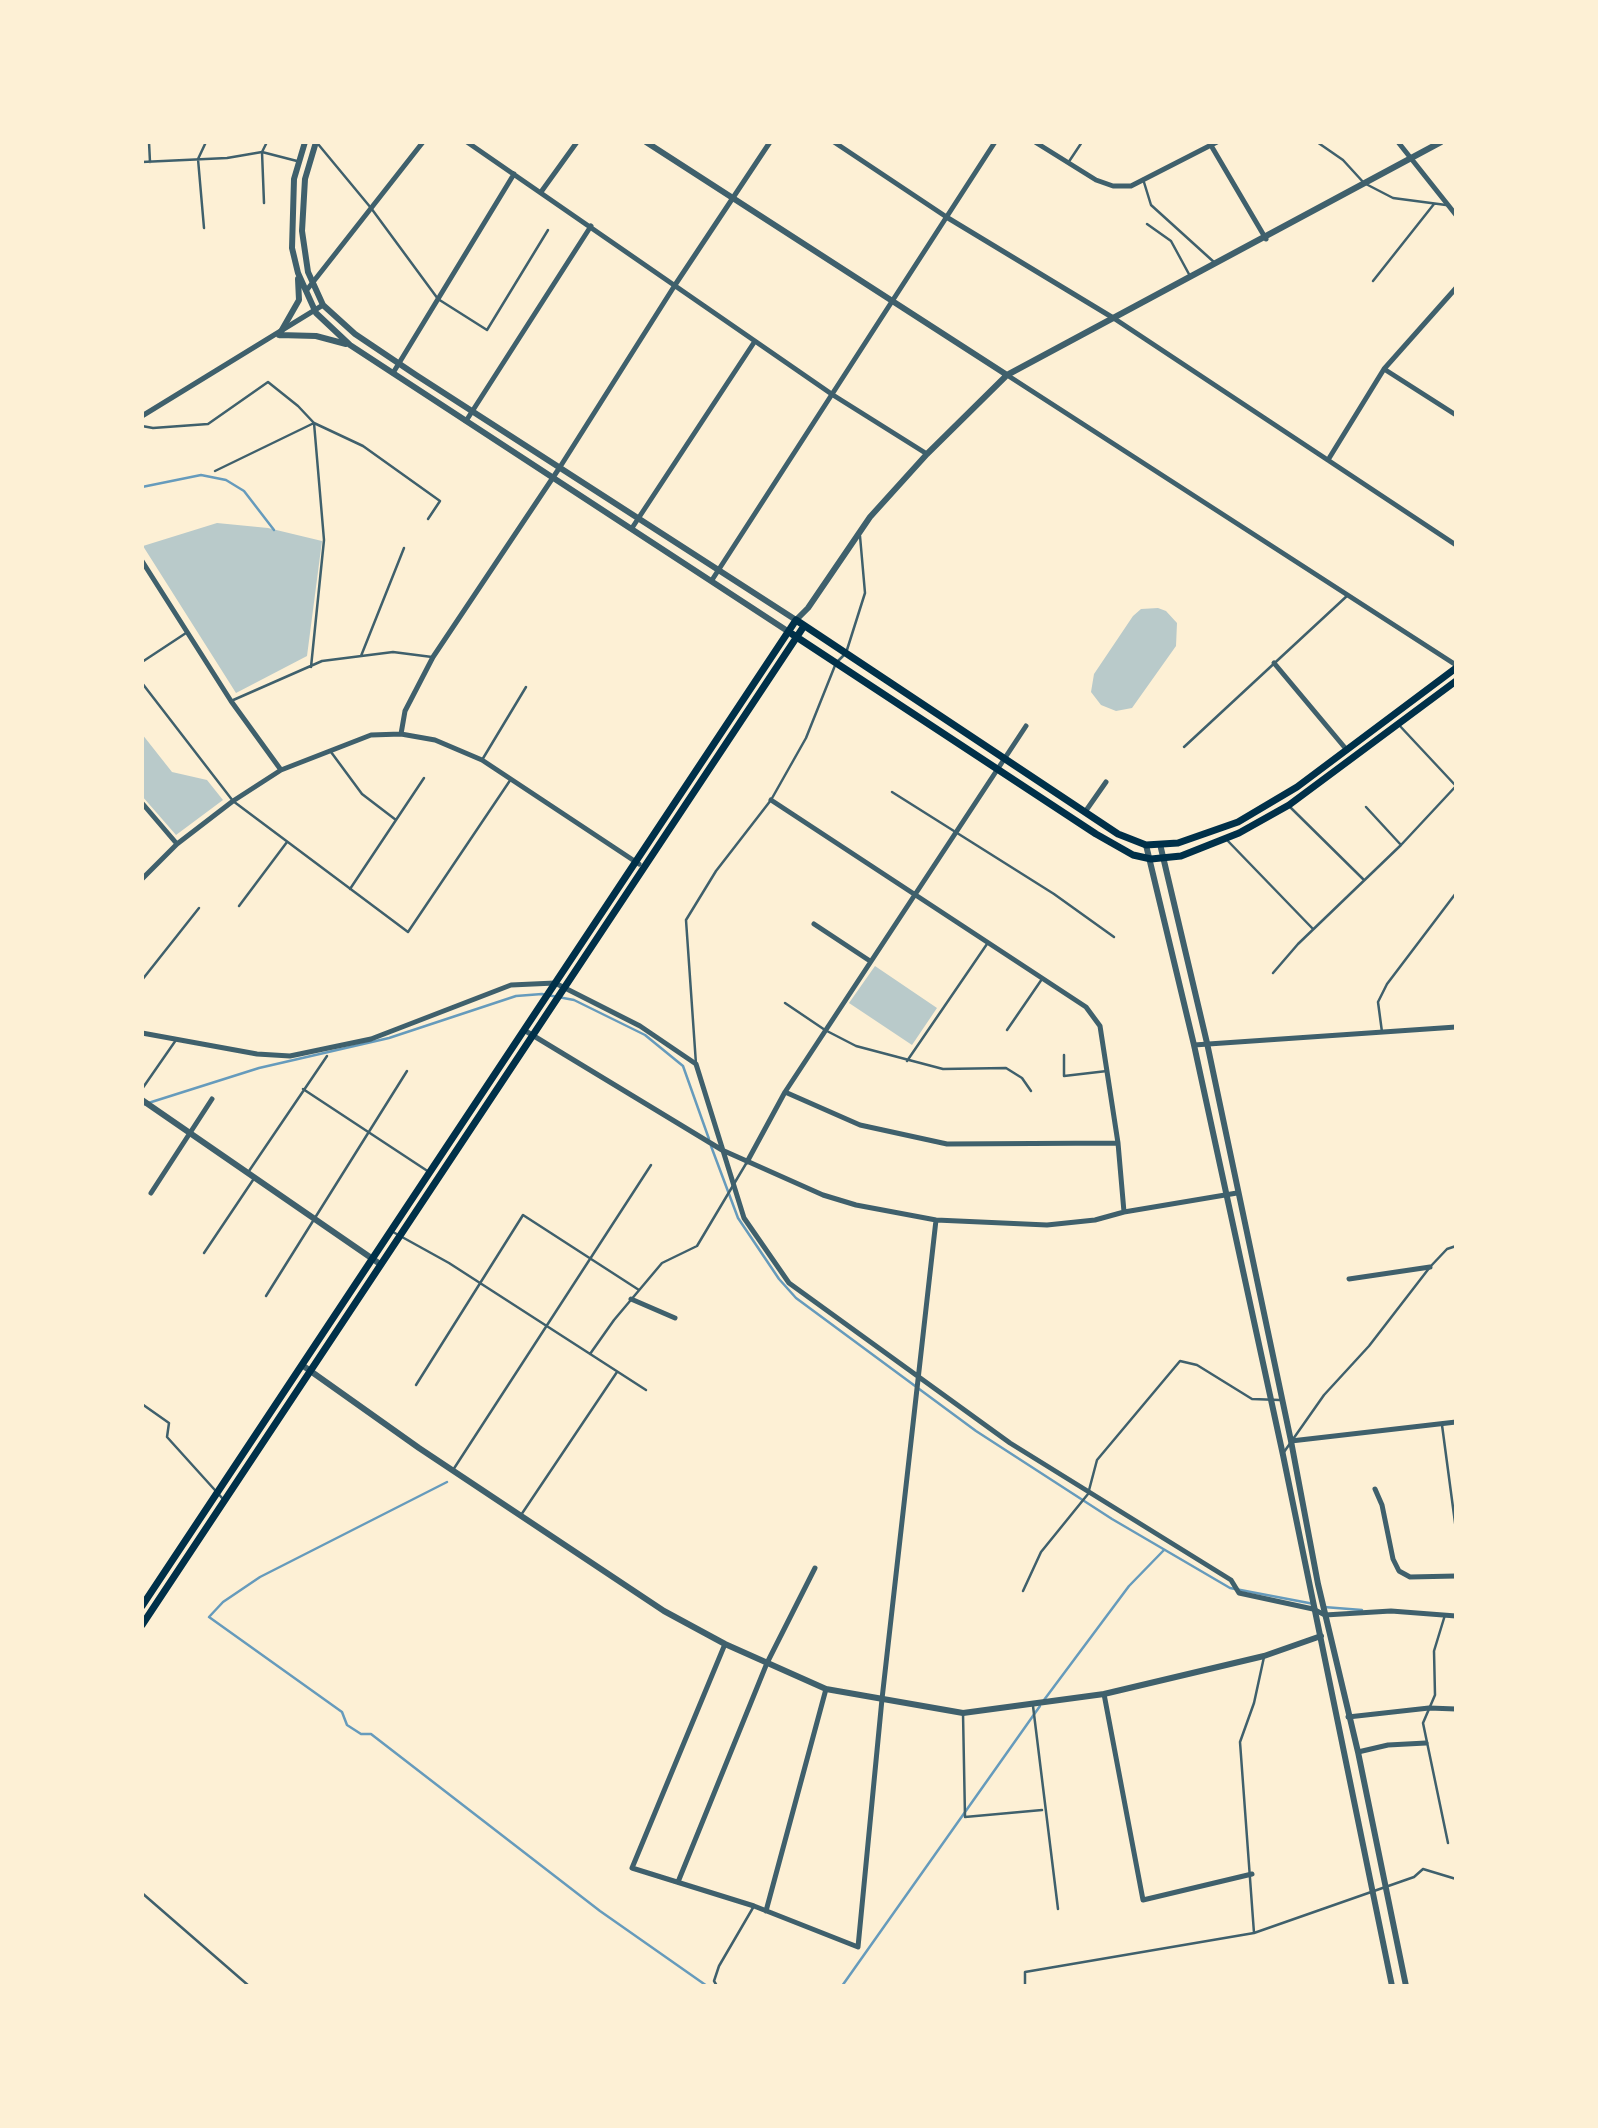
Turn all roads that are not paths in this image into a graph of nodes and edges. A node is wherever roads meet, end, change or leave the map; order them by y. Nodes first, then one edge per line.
1 (149, 142) edge
2 (206, 142) edge
3 (267, 142) edge
4 (305, 142) edge
5 (316, 142) edge
6 (423, 142) edge
7 (467, 142) edge
8 (577, 142) edge
9 (646, 142) edge
10 (770, 142) edge
11 (834, 142) edge
12 (995, 142) edge
13 (1035, 142) edge
14 (1082, 142) edge
15 (1317, 142) edge
16 (1398, 142) edge
17 (1441, 142) edge
18 (1213, 143) edge
19 (262, 152) junction
20 (1411, 158) junction
21 (198, 159) junction
22 (299, 161) junction
23 (142, 162) edge
24 (150, 162) junction
25 (1068, 163) junction
26 (514, 174) junction
27 (1143, 179) junction
28 (1364, 183) junction
29 (541, 192) junction
30 (733, 197) junction
31 (264, 203) dead end
32 (1434, 204) junction
33 (1453, 207) edge
34 (371, 208) junction
35 (1456, 215) edge
36 (948, 218) junction
37 (1147, 224) dead end
38 (591, 226) junction
39 (204, 228) dead end
40 (548, 230) dead end
41 (1266, 239) junction
42 (1217, 264) junction
43 (298, 273) junction
44 (1190, 277) junction
45 (1373, 281) dead end
46 (313, 282) junction
47 (675, 285) junction
48 (1456, 288) edge
49 (306, 291) junction
50 (438, 299) junction
51 (893, 303) junction
52 (323, 305) junction
53 (316, 313) junction
54 (1115, 319) junction
55 (279, 335) junction
56 (755, 341) junction
57 (350, 345) junction
58 (399, 364) junction
59 (1384, 369) junction
60 (393, 373) junction
61 (1007, 375) junction
62 (833, 396) junction
63 (472, 412) junction
64 (1456, 415) edge
65 (142, 416) edge
66 (466, 421) junction
67 (314, 423) junction
68 (142, 426) edge
69 (927, 454) junction
70 (1328, 460) junction
71 (561, 467) junction
72 (215, 471) dead end
73 (554, 477) junction
74 (638, 518) junction
75 (428, 519) dead end
76 (632, 528) junction
77 (860, 532) junction
78 (1456, 545) edge
79 (404, 548) dead end
80 (142, 561) edge
81 (718, 571) junction
82 (712, 580) junction
83 (1348, 595) junction
84 (808, 608) junction
85 (796, 620) junction
86 (804, 626) junction
87 (186, 633) junction
88 (792, 634) junction
89 (846, 653) junction
90 (361, 656) junction
91 (433, 657) junction
92 (142, 662) edge
93 (836, 663) junction
94 (1274, 663) junction
95 (1456, 666) edge
96 (311, 667) junction
97 (1456, 681) edge
98 (142, 683) edge
99 (526, 687) dead end
100 (231, 701) junction
101 (1397, 723) junction
102 (1026, 726) dead end
103 (401, 734) junction
104 (1184, 747) dead end
105 (330, 749) junction
106 (1346, 749) junction
107 (1004, 758) junction
108 (482, 760) junction
109 (998, 768) junction
110 (281, 770) junction
111 (424, 778) dead end
112 (511, 779) junction
113 (1106, 782) dead end
114 (1456, 786) edge
115 (892, 792) dead end
116 (771, 800) junction
117 (233, 802) junction
118 (142, 803) edge
119 (1289, 805) junction
120 (1366, 807) dead end
121 (1086, 812) junction
122 (396, 820) junction
123 (956, 832) junction
124 (1226, 839) junction
125 (287, 842) junction
126 (177, 844) junction
127 (1160, 844) junction
128 (1146, 845) junction
129 (1401, 845) junction
130 (1162, 858) junction
131 (1151, 859) junction
132 (636, 862) junction
133 (645, 867) junction
134 (142, 879) edge
135 (1364, 880) junction
136 (349, 890) junction
137 (1456, 894) edge
138 (914, 896) junction
139 (239, 906) dead end
140 (200, 908) dead end
141 (814, 923) dead end
142 (1313, 929) junction
143 (1114, 937) dead end
144 (988, 944) junction
145 (870, 961) junction
146 (1273, 973) dead end
147 (1042, 979) junction
148 (142, 980) edge
149 (555, 983) junction
150 (563, 990) junction
151 (785, 1003) dead end
152 (1456, 1027) edge
153 (524, 1030) junction
154 (825, 1030) junction
155 (1007, 1030) dead end
156 (1382, 1032) junction
157 (142, 1033) edge
158 (533, 1035) junction
159 (176, 1039) junction
160 (1207, 1043) junction
161 (1194, 1045) junction
162 (1064, 1055) dead end
163 (327, 1056) dead end
164 (907, 1061) junction
165 (696, 1064) junction
166 (407, 1071) dead end
167 (1107, 1071) junction
168 (142, 1089) edge
169 (303, 1089) junction
170 (1031, 1091) dead end
171 (785, 1092) junction
172 (212, 1099) dead end
173 (142, 1100) edge
174 (190, 1134) junction
175 (368, 1134) junction
176 (1118, 1143) junction
177 (722, 1150) junction
178 (747, 1162) junction
179 (650, 1165) dead end
180 (430, 1173) junction
181 (250, 1176) junction
182 (732, 1186) junction
183 (151, 1193) dead end
184 (1237, 1193) junction
185 (1224, 1197) junction
186 (1124, 1212) junction
187 (312, 1220) junction
188 (936, 1220) junction
189 (391, 1231) junction
190 (399, 1236) junction
191 (1456, 1246) edge
192 (204, 1253) dead end
193 (372, 1259) junction
194 (590, 1259) junction
195 (380, 1264) junction
196 (1430, 1267) junction
197 (1349, 1279) dead end
198 (480, 1283) junction
199 (639, 1290) junction
200 (266, 1296) dead end
201 (631, 1299) junction
202 (676, 1318) dead end
203 (546, 1326) junction
204 (590, 1354) junction
205 (302, 1365) junction
206 (311, 1371) junction
207 (617, 1372) junction
208 (920, 1378) junction
209 (416, 1385) dead end
210 (646, 1390) dead end
211 (1282, 1399) junction
212 (1271, 1401) junction
213 (142, 1405) edge
214 (1456, 1422) edge
215 (1442, 1424) junction
216 (1291, 1441) junction
217 (1283, 1455) junction
218 (453, 1470) junction
219 (1375, 1489) dead end
220 (217, 1494) junction
221 (1088, 1494) junction
222 (225, 1501) junction
223 (521, 1515) junction
224 (1456, 1530) edge
225 (815, 1568) dead end
226 (1456, 1576) edge
227 (1023, 1591) dead end
228 (142, 1606) edge
229 (1314, 1609) junction
230 (1325, 1615) junction
231 (1444, 1615) junction
232 (1456, 1616) edge
233 (142, 1625) edge
234 (1330, 1634) junction
235 (1319, 1636) junction
236 (726, 1644) junction
237 (1264, 1656) junction
238 (767, 1663) junction
239 (826, 1689) junction
240 (1104, 1693) junction
241 (882, 1699) junction
242 (1033, 1703) junction
243 (1429, 1708) junction
244 (1456, 1709) edge
245 (963, 1713) junction
246 (1348, 1717) junction
247 (1426, 1743) junction
248 (1357, 1752) junction
249 (1044, 1810) junction
250 (1448, 1843) dead end
251 (1252, 1874) junction
252 (1456, 1879) edge
253 (677, 1882) junction
254 (1386, 1886) junction
255 (1373, 1891) junction
256 (142, 1894) edge
257 (754, 1906) junction
258 (1058, 1909) dead end
259 (766, 1911) junction
260 (1254, 1933) junction
261 (249, 1986) edge
262 (717, 1986) edge
263 (1025, 1986) edge
264 (1392, 1986) edge
265 (1406, 1986) edge

1 - 24 lane
2 - 21 lane
3 - 19 lane
4 - 22 street
5 - 34 lane
5 - 46 street
6 - 34 street
7 - 26 street
8 - 29 street
9 - 30 street
10 - 30 street
11 - 36 street
12 - 36 street
13 - 25 street
14 - 25 lane
15 - 28 lane
16 - 20 street
17 - 20 street
18 - 27 street
18 - 41 street
19 - 21 lane
19 - 22 lane
19 - 31 lane
20 - 28 street
20 - 33 street
21 - 24 lane
21 - 39 lane
22 - 43 street
23 - 24 lane
25 - 27 street
26 - 29 street
26 - 50 street
27 - 42 lane
28 - 32 lane
28 - 41 street
29 - 38 street
30 - 47 street
30 - 51 street
32 - 33 lane
32 - 45 lane
33 - 35 street
34 - 46 street
34 - 50 lane
36 - 51 street
36 - 54 street
37 - 44 lane
38 - 47 street
38 - 63 street
40 - 50 lane
41 - 42 street
42 - 44 street
43 - 49 street
43 - 55 street
44 - 54 street
46 - 49 street
46 - 52 street
47 - 56 street
47 - 71 street
48 - 59 street
49 - 53 street
50 - 58 street
51 - 61 street
51 - 62 street
52 - 53 street
52 - 58 street
53 - 55 street
53 - 57 street
54 - 61 street
54 - 70 street
55 - 57 street
55 - 65 street
56 - 62 street
56 - 74 street
57 - 60 street
58 - 60 street
58 - 63 street
59 - 64 street
59 - 70 street
60 - 66 street
61 - 69 street
61 - 83 street
62 - 69 street
62 - 81 street
63 - 66 street
63 - 71 street
66 - 73 street
67 - 68 lane
67 - 72 lane
67 - 75 lane
67 - 96 lane
69 - 77 street
70 - 78 street
71 - 73 street
71 - 74 street
73 - 76 street
73 - 91 street
74 - 76 street
74 - 81 street
76 - 82 street
77 - 84 street
77 - 89 lane
79 - 90 lane
80 - 87 street
81 - 82 street
81 - 85 street
82 - 88 street
83 - 94 lane
83 - 95 street
84 - 85 street
84 - 86 street
85 - 86 main road
85 - 88 main road
86 - 88 main road
86 - 89 main road
87 - 92 lane
87 - 100 street
88 - 93 main road
88 - 132 main road
88 - 133 main road
89 - 93 lane
89 - 107 main road
90 - 91 lane
90 - 96 lane
91 - 103 street
93 - 109 main road
93 - 116 lane
94 - 104 lane
94 - 106 street
95 - 106 main road
96 - 100 lane
97 - 101 main road
98 - 117 lane
99 - 108 lane
100 - 110 street
101 - 114 lane
101 - 119 main road
102 - 107 street
103 - 105 street
103 - 108 street
105 - 110 street
105 - 122 lane
106 - 127 main road
107 - 109 street
107 - 121 main road
108 - 112 street
109 - 123 street
109 - 131 main road
110 - 117 street
111 - 122 lane
112 - 132 street
112 - 136 lane
113 - 121 street
114 - 129 lane
115 - 123 lane
116 - 138 street
116 - 165 lane
117 - 125 lane
117 - 126 street
118 - 126 street
119 - 124 main road
119 - 135 lane
120 - 129 lane
121 - 128 main road
122 - 136 lane
123 - 138 street
123 - 143 lane
124 - 130 main road
124 - 142 lane
125 - 136 lane
125 - 139 lane
126 - 134 street
127 - 128 main road
127 - 130 street
128 - 131 street
129 - 135 lane
130 - 131 main road
130 - 160 street
131 - 161 street
132 - 133 street
132 - 149 main road
133 - 150 main road
135 - 142 lane
137 - 156 lane
138 - 144 street
138 - 145 street
140 - 148 lane
141 - 145 street
142 - 146 lane
144 - 147 street
144 - 164 lane
145 - 154 street
147 - 155 lane
147 - 167 street
149 - 150 street
149 - 153 main road
149 - 159 street
150 - 158 main road
150 - 165 street
151 - 154 lane
152 - 156 street
153 - 158 street
153 - 180 main road
154 - 164 lane
154 - 171 street
156 - 160 street
157 - 159 street
158 - 177 street
158 - 190 main road
159 - 168 lane
160 - 161 street
160 - 184 street
161 - 185 street
162 - 167 lane
163 - 169 lane
164 - 170 lane
165 - 177 street
166 - 175 lane
167 - 176 street
169 - 175 lane
169 - 181 lane
171 - 176 street
171 - 178 street
172 - 174 street
173 - 174 street
174 - 181 street
174 - 183 street
175 - 180 lane
175 - 187 lane
176 - 186 street
177 - 178 street
177 - 182 street
178 - 182 lane
178 - 188 street
179 - 194 lane
180 - 189 main road
181 - 187 street
181 - 192 lane
182 - 199 lane
182 - 208 street
184 - 185 street
184 - 211 street
185 - 186 street
185 - 212 street
186 - 188 street
187 - 193 street
187 - 200 lane
188 - 208 street
189 - 190 lane
189 - 193 main road
190 - 195 main road
190 - 198 lane
191 - 196 lane
193 - 195 street
193 - 205 main road
194 - 198 lane
194 - 199 lane
194 - 203 lane
195 - 206 main road
196 - 197 street
196 - 216 lane
198 - 203 lane
198 - 209 lane
199 - 201 lane
201 - 202 street
201 - 204 lane
203 - 204 lane
203 - 218 lane
204 - 207 lane
205 - 206 street
205 - 220 main road
206 - 218 street
206 - 222 main road
207 - 210 lane
207 - 223 lane
208 - 221 street
208 - 241 street
211 - 212 lane
211 - 216 street
212 - 217 street
212 - 221 lane
213 - 220 lane
214 - 215 street
215 - 216 street
215 - 224 lane
216 - 217 lane
216 - 230 street
217 - 229 street
218 - 223 street
219 - 226 street
220 - 222 lane
220 - 228 main road
221 - 227 lane
221 - 229 street
222 - 233 main road
223 - 236 street
225 - 238 street
229 - 230 street
229 - 235 street
230 - 231 street
230 - 234 street
231 - 232 street
231 - 243 lane
234 - 235 street
234 - 246 street
235 - 237 street
235 - 255 street
236 - 238 street
236 - 253 street
237 - 240 street
237 - 251 lane
238 - 239 street
238 - 253 street
239 - 241 street
239 - 259 street
240 - 242 street
240 - 251 street
241 - 245 street
241 - 259 street
242 - 245 street
242 - 249 lane
243 - 244 street
243 - 246 street
243 - 247 lane
245 - 249 lane
246 - 248 street
247 - 248 street
247 - 250 lane
248 - 254 street
249 - 258 lane
251 - 260 lane
252 - 254 lane
253 - 257 street
254 - 255 lane
254 - 265 street
255 - 260 lane
255 - 264 street
256 - 261 lane
257 - 259 street
257 - 262 lane
260 - 263 lane

